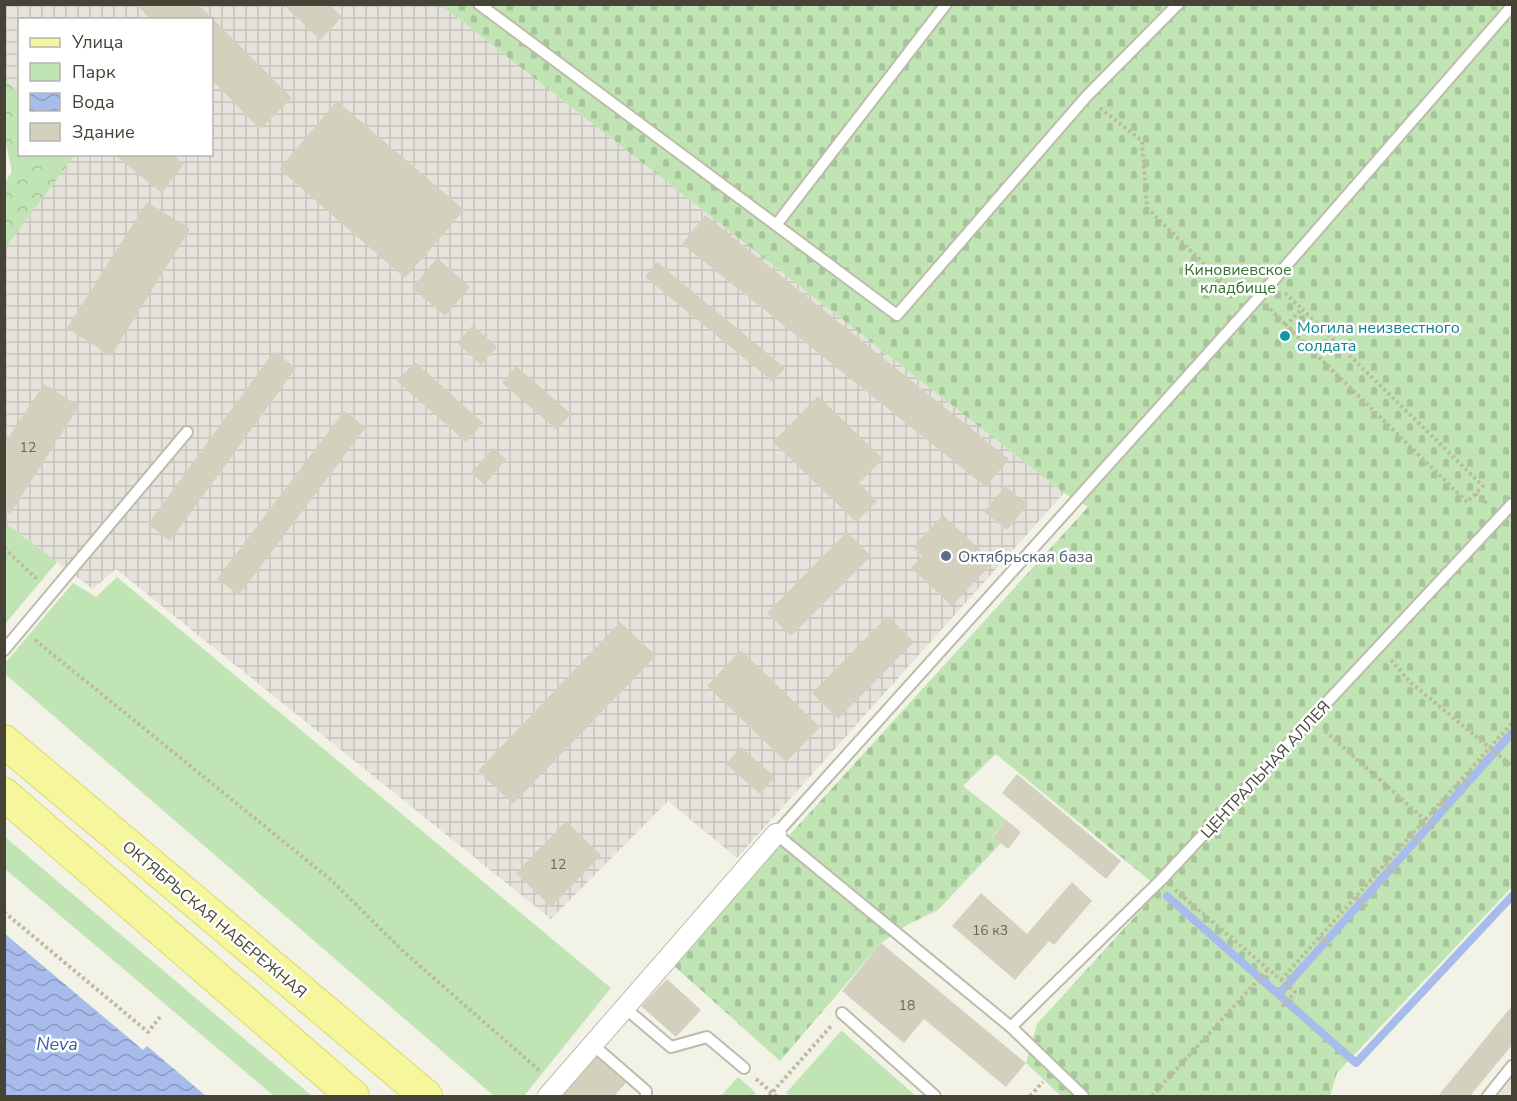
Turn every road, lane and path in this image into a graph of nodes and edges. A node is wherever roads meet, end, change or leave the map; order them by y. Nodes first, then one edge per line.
1 (479, 4) edge
2 (946, 4) edge
3 (1178, 4) edge
4 (1512, 6) edge
5 (1086, 97) junction
6 (776, 225) junction
7 (1249, 308) junction
8 (187, 432) dead end
9 (1476, 494) junction
10 (1512, 504) edge
11 (1492, 508) dead end
12 (4, 548) edge
13 (52, 594) junction
14 (23, 629) junction
15 (1379, 647) junction
16 (4, 650) edge
17 (1312, 719) junction
18 (1512, 723) edge
19 (4, 741) edge
20 (1491, 747) junction
21 (1512, 766) edge
22 (1463, 779) junction
23 (1472, 787) dead end
24 (4, 794) edge
25 (1440, 803) junction
26 (1449, 810) dead end
27 (1425, 820) junction
28 (1434, 828) dead end
29 (776, 834) junction
30 (1411, 835) junction
31 (1421, 843) dead end
32 (1385, 864) junction
33 (1395, 873) dead end
34 (1162, 879) junction
35 (1356, 897) junction
36 (1367, 906) dead end
37 (4, 912) edge
38 (1320, 937) junction
39 (1334, 948) dead end
40 (1268, 969) junction
41 (1281, 980) junction
42 (625, 1008) junction
43 (1280, 1009) dead end
44 (842, 1013) joint
45 (160, 1017) dead end
46 (1011, 1028) junction
47 (593, 1045) junction
48 (1512, 1066) edge
49 (744, 1068) joint
50 (552, 1091) edge
51 (772, 1095) edge
52 (353, 1096) edge
53 (426, 1096) edge
54 (646, 1096) edge
55 (935, 1096) edge
56 (1083, 1096) edge
57 (1152, 1096) edge
58 (1488, 1096) edge

1 - 6 lane
2 - 6 lane
3 - 5 lane
4 - 7 lane
5 - 6 lane
5 - 7 path
7 - 29 lane
8 - 13 lane
9 - 9 path
9 - 11 path
10 - 15 lane, ЦЕНТРАЛЬНАЯ АЛЛЕЯ
12 - 13 path
13 - 14 lane
14 - 16 lane
14 - 50 path
15 - 17 lane, ЦЕНТРАЛЬНАЯ АЛЛЕЯ
15 - 20 path
17 - 27 path
17 - 34 lane, ЦЕНТРАЛЬНАЯ АЛЛЕЯ
18 - 20 path
19 - 53 main road, ОКТЯБРЬСКАЯ НАБЕРЕЖНАЯ
20 - 21 path
20 - 22 path
22 - 23 path
22 - 25 path
24 - 52 main road
25 - 26 path
25 - 27 path
27 - 28 path
27 - 30 path
29 - 42 street
29 - 46 lane
30 - 31 path
30 - 32 path
32 - 33 path
32 - 35 path
34 - 40 path
34 - 46 lane, ЦЕНТРАЛЬНАЯ АЛЛЕЯ
35 - 36 path
35 - 38 path
37 - 45 path
38 - 39 path
38 - 41 path
40 - 41 path
40 - 57 path
41 - 43 path
42 - 47 street
42 - 49 lane
44 - 51 path
44 - 55 lane
46 - 56 lane
47 - 50 street
47 - 54 lane
48 - 58 lane
49 - 51 path

